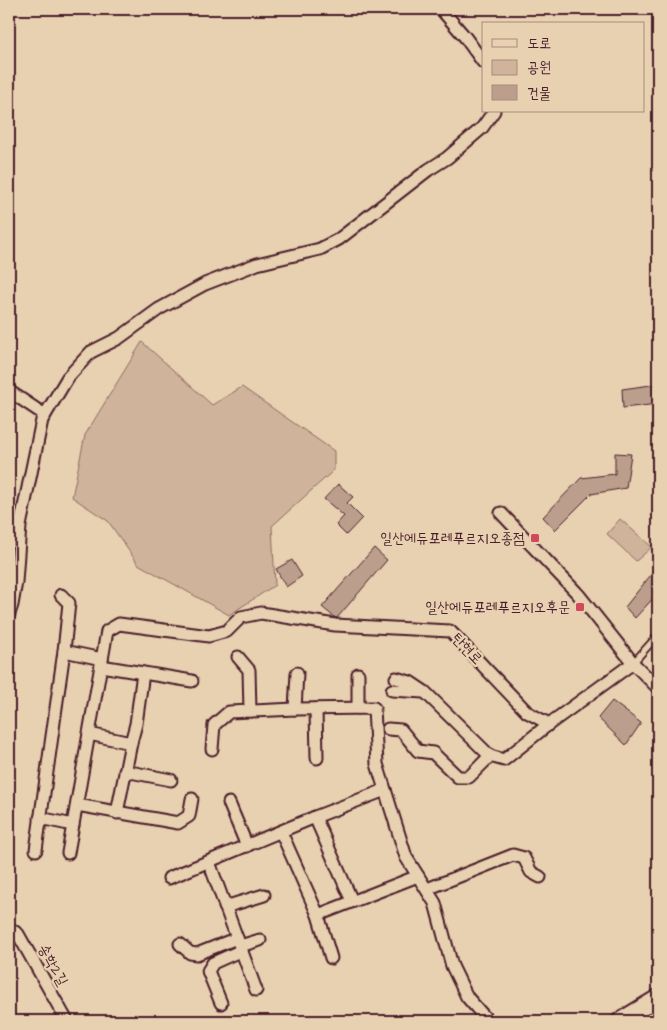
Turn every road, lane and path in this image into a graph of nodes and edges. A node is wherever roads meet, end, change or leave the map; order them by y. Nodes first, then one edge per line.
1 (441, 9) edge
2 (482, 61) edge
3 (493, 112) edge
4 (9, 392) edge
5 (45, 415) junction
6 (501, 512) dead end
7 (61, 595) dead end
8 (9, 613) edge
9 (658, 635) edge
10 (64, 651) junction
11 (238, 657) dead end
12 (101, 663) junction
13 (633, 663) junction
14 (298, 672) dead end
15 (144, 673) junction
16 (358, 674) dead end
17 (192, 681) dead end
18 (394, 684) dead end
19 (658, 688) edge
20 (316, 708) junction
21 (358, 708) junction
22 (295, 709) junction
23 (250, 711) junction
24 (549, 724) junction
25 (388, 729) dead end
26 (89, 734) junction
27 (130, 746) junction
28 (212, 749) dead end
29 (490, 756) junction
30 (317, 758) dead end
31 (125, 771) junction
32 (171, 780) dead end
33 (385, 790) junction
34 (192, 799) dead end
35 (229, 803) dead end
36 (76, 805) junction
37 (117, 813) junction
38 (314, 817) junction
39 (40, 818) junction
40 (73, 825) junction
41 (281, 832) junction
42 (248, 846) junction
43 (36, 850) dead end
44 (68, 852) dead end
45 (209, 862) junction
46 (418, 876) junction
47 (540, 877) dead end
48 (169, 878) dead end
49 (426, 889) junction
50 (264, 895) dead end
51 (352, 901) junction
52 (225, 907) junction
53 (318, 914) junction
54 (9, 928) edge
55 (260, 940) dead end
56 (180, 944) dead end
57 (239, 945) junction
58 (331, 958) dead end
59 (256, 990) dead end
60 (658, 998) edge
61 (221, 1003) dead end
62 (67, 1021) edge
63 (488, 1021) edge
64 (620, 1021) edge

1 - 2 street
3 - 5 street
4 - 5 street
5 - 8 street
6 - 13 street
7 - 10 street
9 - 13 lane
10 - 12 street
10 - 39 street
11 - 23 street
12 - 15 street
12 - 24 street, 탄현로
12 - 26 street
13 - 19 street
13 - 24 street
14 - 22 street
15 - 17 street
15 - 27 street
16 - 21 street
18 - 29 street
20 - 21 street
20 - 22 street
20 - 30 street
21 - 33 street
22 - 23 street
23 - 28 street
24 - 29 street
25 - 29 street
26 - 27 street
26 - 36 street
27 - 31 street
31 - 32 street
31 - 37 street
33 - 38 street
33 - 46 street
34 - 37 street
35 - 42 street
36 - 37 street
36 - 40 street
38 - 41 street
38 - 51 street
39 - 40 street
39 - 43 street
40 - 44 street
41 - 42 street
41 - 53 street
42 - 45 street
45 - 48 street
45 - 52 street
46 - 49 street
46 - 51 street
47 - 49 street
49 - 63 street
50 - 52 street
51 - 53 street
52 - 57 street
53 - 58 street
54 - 62 street, 송학2길
55 - 57 street
56 - 57 street
57 - 59 street
57 - 61 street
60 - 64 main road

